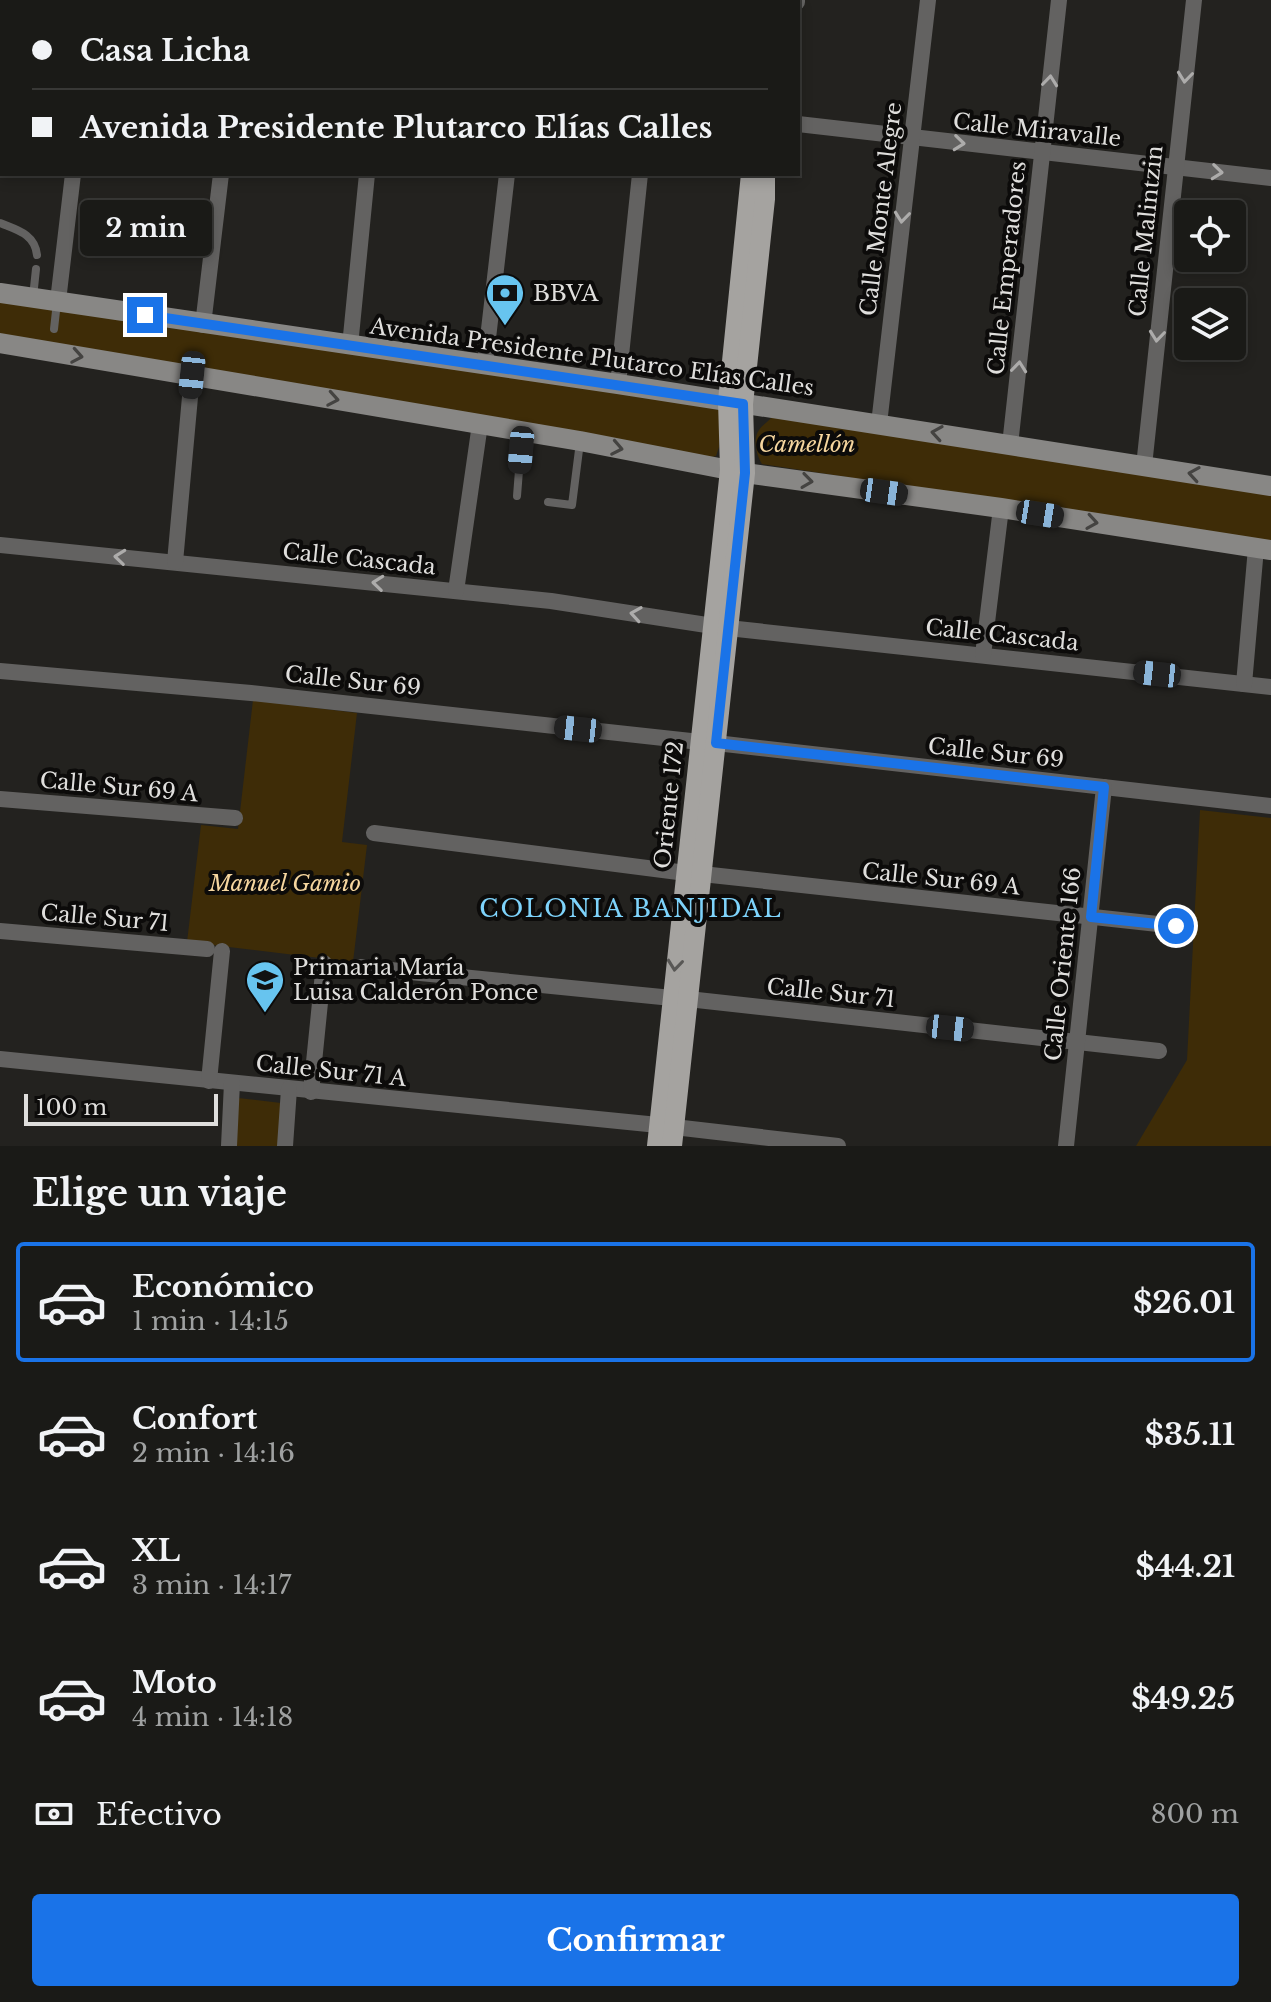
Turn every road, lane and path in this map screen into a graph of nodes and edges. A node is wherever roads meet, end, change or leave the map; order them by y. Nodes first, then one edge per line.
1 (928, 0) edge
2 (1059, 0) edge
3 (1194, 0) edge
4 (800, 124) edge
5 (911, 139) junction
6 (1042, 152) junction
7 (1175, 168) junction
8 (73, 176) edge
9 (221, 176) edge
10 (367, 176) edge
11 (507, 176) edge
12 (640, 176) edge
13 (751, 176) edge
14 (767, 176) edge
15 (1271, 178) edge
16 (0, 223) edge
17 (37, 255) dead end
18 (36, 269) dead end
19 (0, 293) edge
20 (33, 297) junction
21 (58, 301) junction
22 (203, 325) junction
23 (54, 329) dead end
24 (0, 343) edge
25 (350, 346) junction
26 (485, 364) junction
27 (192, 375) junction
28 (618, 384) junction
29 (736, 402) junction
30 (480, 424) junction
31 (879, 424) junction
32 (523, 431) junction
33 (580, 441) junction
34 (1010, 445) junction
35 (1144, 466) junction
36 (737, 472) junction
37 (1271, 486) edge
38 (517, 496) dead end
39 (548, 502) dead end
40 (1001, 508) junction
41 (0, 545) edge
42 (1264, 549) edge
43 (175, 562) junction
44 (456, 591) junction
45 (721, 627) junction
46 (983, 655) junction
47 (0, 671) edge
48 (1244, 684) junction
49 (1271, 687) edge
50 (708, 743) junction
51 (1104, 787) junction
52 (0, 799) edge
53 (1271, 806) edge
54 (235, 818) dead end
55 (374, 833) dead end
56 (694, 874) junction
57 (1091, 917) junction
58 (1176, 926) dead end
59 (0, 931) edge
60 (324, 963) dead end
61 (360, 967) dead end
62 (680, 999) junction
63 (1076, 1042) junction
64 (1159, 1051) dead end
65 (0, 1059) edge
66 (209, 1081) junction
67 (232, 1083) junction
68 (289, 1089) junction
69 (311, 1092) junction
70 (665, 1136) edge
71 (229, 1146) edge
72 (285, 1146) edge
73 (838, 1146) edge
74 (1066, 1146) edge

1 - 5 street, Calle Monte Alegre
6 -> 2 street, Calle Emperadores
3 -> 7 street, Calle Malintzin
4 - 5 street, Calle Miravalle
5 -> 6 street, Calle Miravalle
5 -> 31 street, Calle Monte Alegre
6 - 7 street, Calle Miravalle
34 -> 6 street, Calle Emperadores
7 -> 15 street, Calle Miravalle
7 -> 35 street, Calle Malintzin
8 - 21 street
9 - 22 street
10 - 25 street
11 - 26 street
12 - 28 street
13 - 29 main road
14 - 29 main road
16 - 17 lane
18 - 20 lane
19 - 20 main road, Avenida Presidente Plutarco Elías Calles
20 - 21 main road, Avenida Presidente Plutarco Elías Calles
21 - 22 main road, Avenida Presidente Plutarco Elías Calles
21 - 23 lane
22 - 25 main road, Avenida Presidente Plutarco Elías Calles
24 -> 27 main road
25 - 26 main road, Avenida Presidente Plutarco Elías Calles
26 - 28 main road, Avenida Presidente Plutarco Elías Calles
27 -> 30 main road
27 - 43 street
28 - 29 main road, Avenida Presidente Plutarco Elías Calles
29 - 31 main road, Avenida Presidente Plutarco Elías Calles
29 - 36 main road, Oriente 172
30 - 32 main road
30 - 44 street
34 -> 31 main road, Avenida Presidente Plutarco Elías Calles
32 - 33 main road
32 - 38 lane
33 -> 36 main road
33 - 39 lane
34 - 35 main road, Avenida Presidente Plutarco Elías Calles
37 -> 35 main road, Avenida Presidente Plutarco Elías Calles
36 -> 40 main road
36 - 45 main road, Oriente 172
40 -> 42 main road
40 - 46 street
43 -> 41 street, Calle Cascada
42 - 48 street
44 -> 43 street, Calle Cascada
45 -> 44 street, Calle Cascada
45 - 46 street, Calle Cascada
45 - 50 main road, Oriente 172
46 - 48 street, Calle Cascada
47 - 50 street, Calle Sur 69
48 - 49 street, Calle Cascada
50 - 51 street, Calle Sur 69
50 - 56 main road, Oriente 172
51 - 53 street, Calle Sur 69
51 - 57 street, Calle Oriente 166
52 - 54 street, Calle Sur 69 A
55 - 56 street, Calle Sur 69 A
56 - 57 street, Calle Sur 69 A
56 - 62 main road, Oriente 172
57 - 58 street, Calle Sur 69 A
57 - 63 street, Calle Oriente 166
59 - 66 street, Calle Sur 71
60 - 69 street
61 - 62 street, Calle Sur 71
62 - 63 street, Calle Sur 71
62 - 70 main road, Oriente 172
63 - 64 street, Calle Sur 71
63 - 74 street, Calle Oriente 166
65 - 66 street, Calle Sur 71 A
66 - 67 street, Calle Sur 71 A
67 - 68 street, Calle Sur 71 A
67 - 71 street
68 - 69 street, Calle Sur 71 A
68 - 72 street
69 - 70 street, Calle Sur 71 A
70 - 73 street, Calle Sur 71 A

